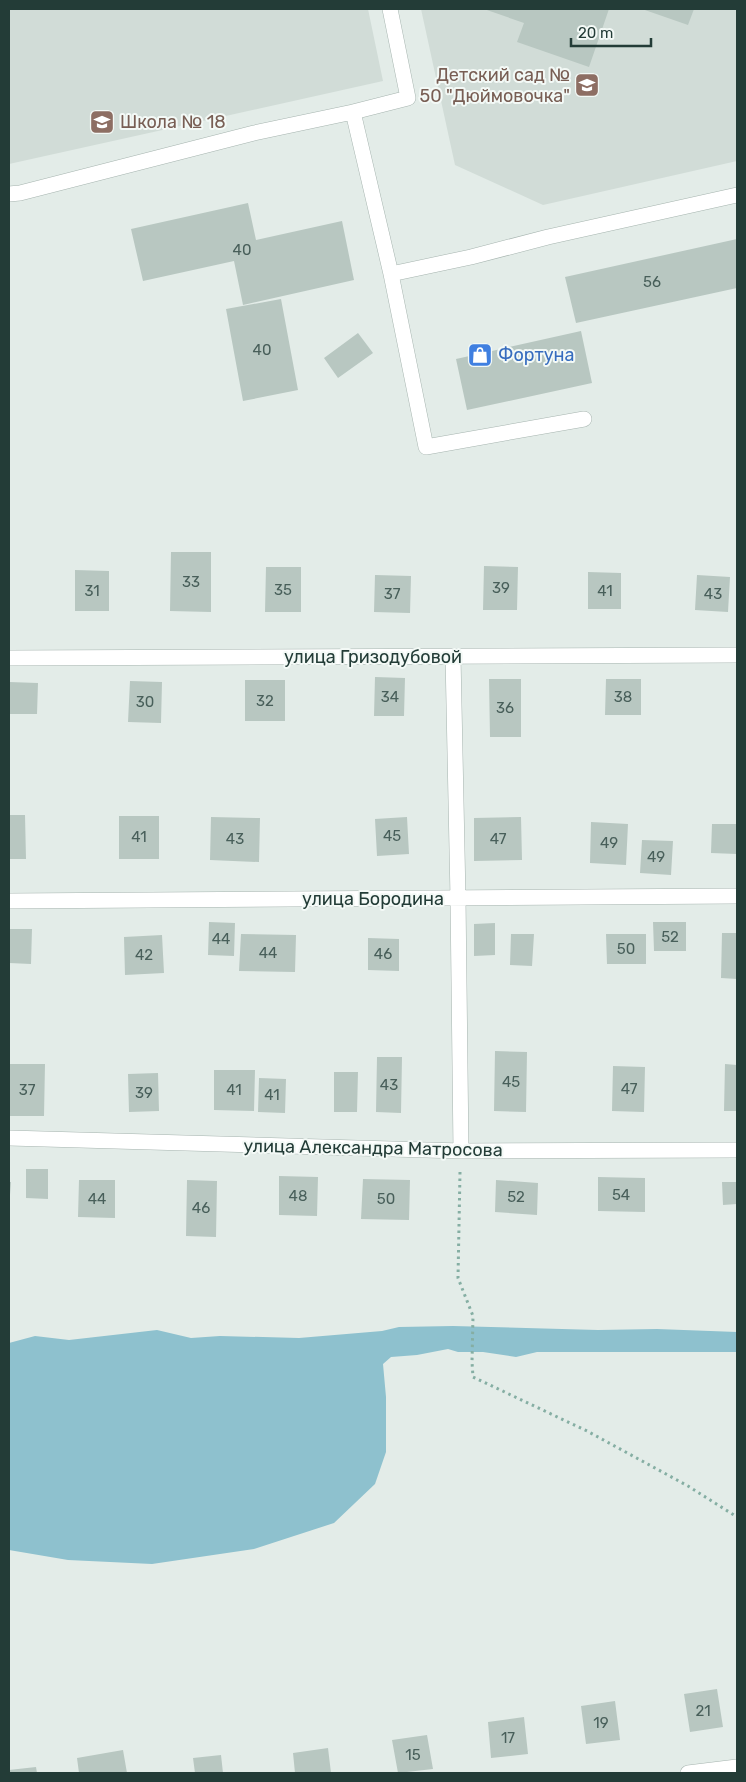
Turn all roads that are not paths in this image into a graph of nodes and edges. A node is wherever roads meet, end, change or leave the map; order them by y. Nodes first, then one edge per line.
1 (390, 9) edge
2 (353, 112) junction
3 (9, 194) edge
4 (737, 195) edge
5 (391, 274) junction
6 (584, 419) dead end
7 (737, 655) edge
8 (453, 656) junction
9 (9, 658) edge
10 (737, 896) edge
11 (458, 898) junction
12 (9, 901) edge
13 (9, 1138) edge
14 (737, 1150) edge
15 (461, 1151) junction
16 (737, 1766) edge
17 (688, 1773) edge

1 - 2 street
2 - 3 street
2 - 5 street
4 - 5 street
5 - 6 street
7 - 8 street, улица Гризодубовой
8 - 9 street, улица Гризодубовой
8 - 11 street
10 - 11 street, улица Бородина
11 - 12 street, улица Бородина
11 - 15 street
13 - 15 street, улица Александра Матросова
14 - 15 street, улица Александра Матросова
16 - 17 street

